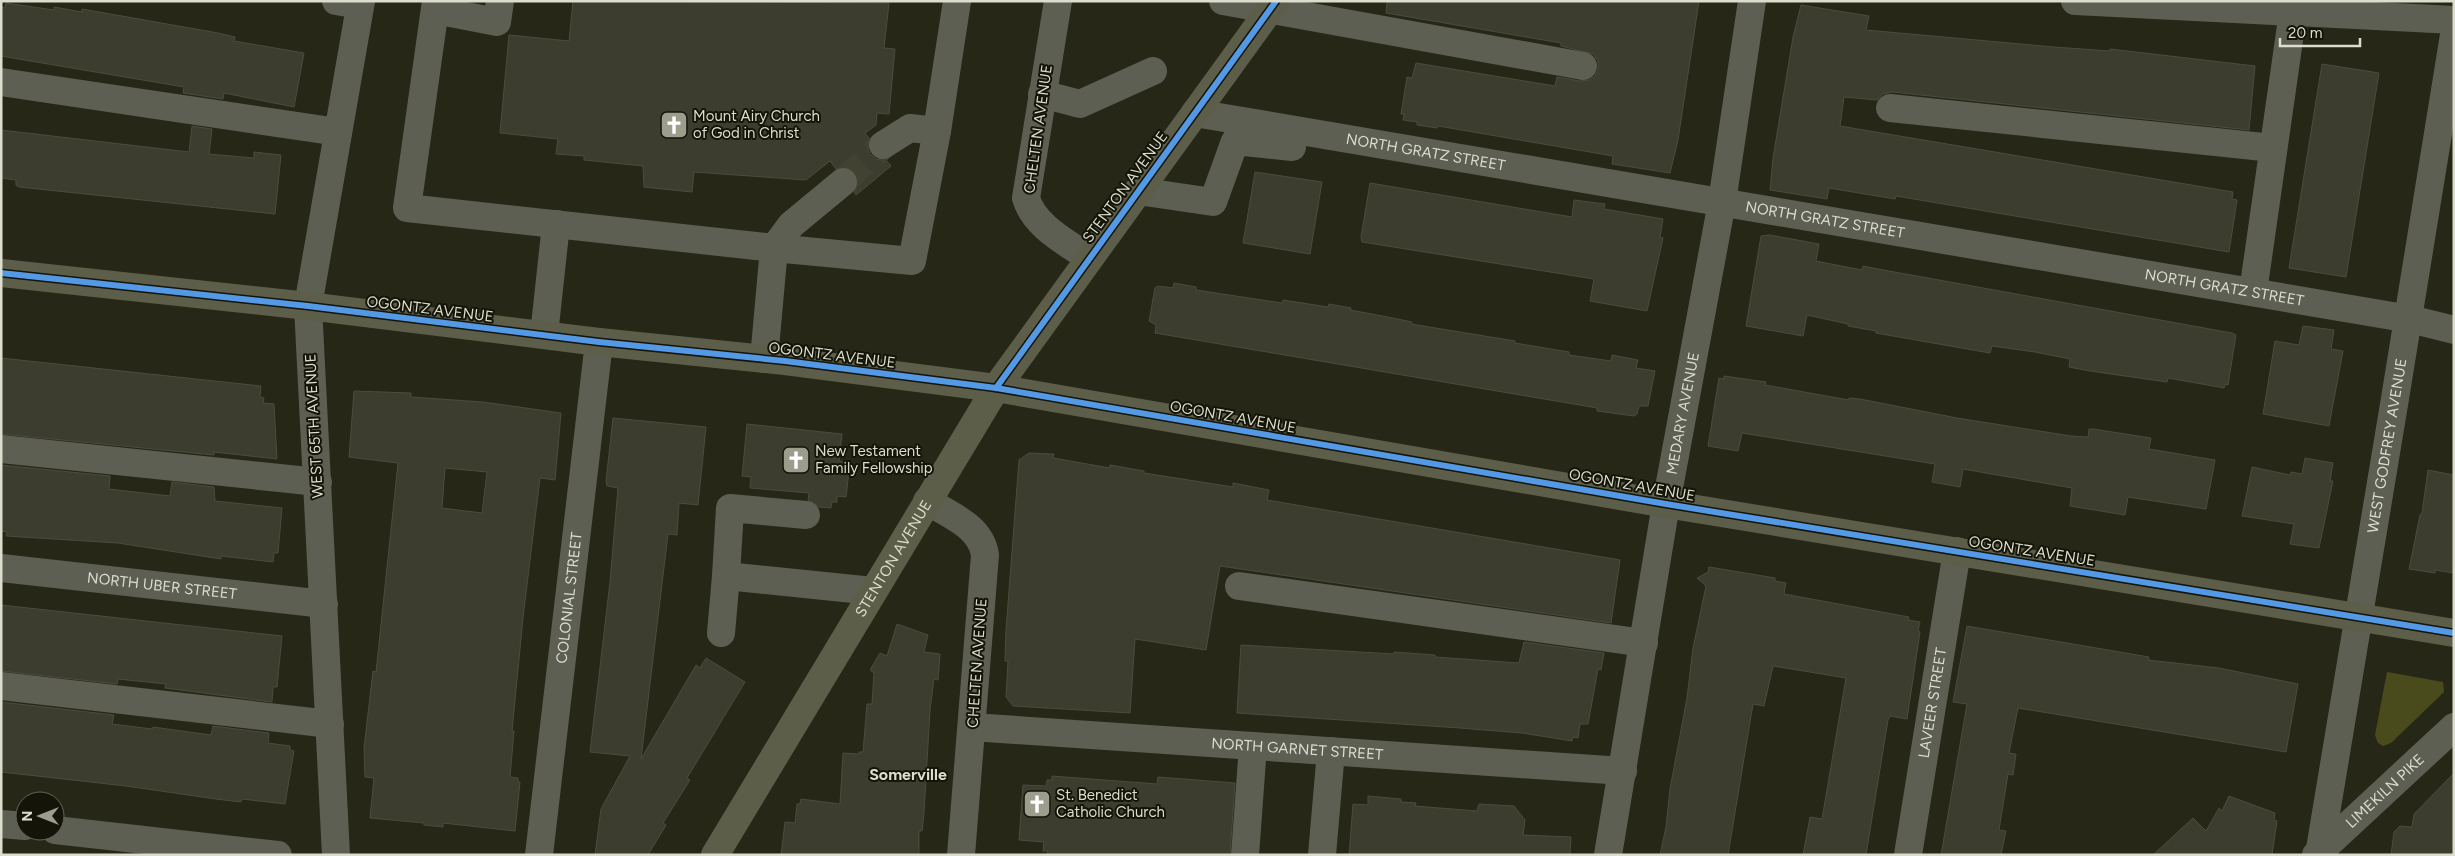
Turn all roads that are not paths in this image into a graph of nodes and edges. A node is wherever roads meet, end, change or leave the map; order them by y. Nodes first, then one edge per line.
1 (500, 1) edge
2 (958, 1) edge
3 (1058, 1) edge
4 (1223, 1) edge
5 (1752, 1) edge
6 (2075, 1) edge
7 (352, 3) edge
8 (1273, 5) edge
9 (436, 6) edge
10 (2304, 9) edge
11 (2454, 20) edge
12 (2454, 35) edge
13 (1583, 66) dead end
14 (1153, 71) dead end
15 (1, 82) edge
16 (1042, 94) junction
17 (1890, 108) dead end
18 (1195, 113) junction
19 (937, 131) junction
20 (338, 132) junction
21 (1341, 138) junction
22 (883, 145) tunnel mouth
23 (2273, 148) junction
24 (843, 182) tunnel mouth
25 (1138, 191) junction
26 (1722, 202) junction
27 (556, 224) junction
28 (774, 248) junction
29 (1089, 258) junction
30 (1, 273) edge
31 (2252, 292) junction
32 (308, 306) junction
33 (2410, 319) junction
34 (2454, 330) edge
35 (544, 335) junction
36 (599, 342) junction
37 (764, 358) junction
38 (996, 388) junction
39 (1, 449) edge
40 (318, 482) junction
41 (927, 501) junction
42 (1666, 504) junction
43 (806, 514) dead end
44 (1957, 551) junction
45 (1, 568) edge
46 (726, 576) junction
47 (1239, 586) dead end
48 (873, 591) junction
49 (324, 604) junction
50 (2357, 616) junction
51 (721, 633) dead end
52 (2454, 633) edge
53 (1644, 643) junction
54 (1, 686) edge
55 (330, 724) junction
56 (972, 727) junction
57 (2454, 727) edge
58 (1253, 746) junction
59 (1331, 751) junction
60 (1622, 771) junction
61 (1, 824) edge
62 (15, 825) edge
63 (65, 831) edge
64 (2318, 853) edge
65 (278, 855) edge
66 (336, 855) edge
67 (539, 855) edge
68 (715, 855) edge
69 (961, 855) edge
70 (1245, 855) edge
71 (1322, 855) edge
72 (1608, 855) edge
73 (1908, 855) edge

1 - 9 street
2 - 19 street
3 - 16 street, CHELTEN AVENUE
4 - 8 street
5 - 26 street, MEDARY AVENUE
6 - 10 street
7 - 20 street, WEST 65TH AVENUE
8 - 13 street
8 - 18 main road, STENTON AVENUE
9 - 27 street
10 - 11 street
10 - 23 street
12 - 33 street, WEST GODFREY AVENUE
14 - 16 street
15 - 20 street
16 - 29 street, CHELTEN AVENUE
17 - 23 street
18 - 21 street, NORTH GRATZ STREET
18 - 25 main road, STENTON AVENUE
19 - 22 street
19 - 28 street
20 - 32 street, WEST 65TH AVENUE
21 - 25 street
21 - 26 street, NORTH GRATZ STREET
23 - 31 street
24 - 28 street
25 - 29 main road, STENTON AVENUE
26 - 31 street, NORTH GRATZ STREET
26 - 42 street, MEDARY AVENUE
27 - 28 street
27 - 35 street
28 - 37 street
29 - 38 main road, STENTON AVENUE
30 - 32 main road, OGONTZ AVENUE
31 - 33 street, NORTH GRATZ STREET
32 - 35 main road, OGONTZ AVENUE
32 - 40 street, WEST 65TH AVENUE
33 - 34 street, NORTH GRATZ STREET
33 - 50 street, WEST GODFREY AVENUE
35 - 36 main road, OGONTZ AVENUE
36 - 37 main road, OGONTZ AVENUE
36 - 67 street, COLONIAL STREET
37 - 38 main road, OGONTZ AVENUE
38 - 41 main road, STENTON AVENUE
38 - 42 main road, OGONTZ AVENUE
39 - 40 street
40 - 49 street, WEST 65TH AVENUE
41 - 48 main road, STENTON AVENUE
41 - 56 street, CHELTEN AVENUE
42 - 44 main road, OGONTZ AVENUE
42 - 53 street, MEDARY AVENUE
43 - 46 street
44 - 50 main road, OGONTZ AVENUE
44 - 73 street, LAVEER STREET
45 - 49 street, NORTH UBER STREET
46 - 48 street
46 - 51 street
47 - 53 street
48 - 68 main road, STENTON AVENUE
49 - 55 street, WEST 65TH AVENUE
50 - 52 main road, OGONTZ AVENUE
50 - 64 street, WEST GODFREY AVENUE
53 - 60 street, MEDARY AVENUE
54 - 55 street
55 - 66 street, WEST 65TH AVENUE
56 - 58 street, NORTH GARNET STREET
56 - 69 street, CHELTEN AVENUE
57 - 64 street, LIMEKILN PIKE
58 - 59 street, NORTH GARNET STREET
58 - 70 street
59 - 60 street, NORTH GARNET STREET
59 - 71 street
60 - 72 street, MEDARY AVENUE
61 - 62 street
63 - 65 street

